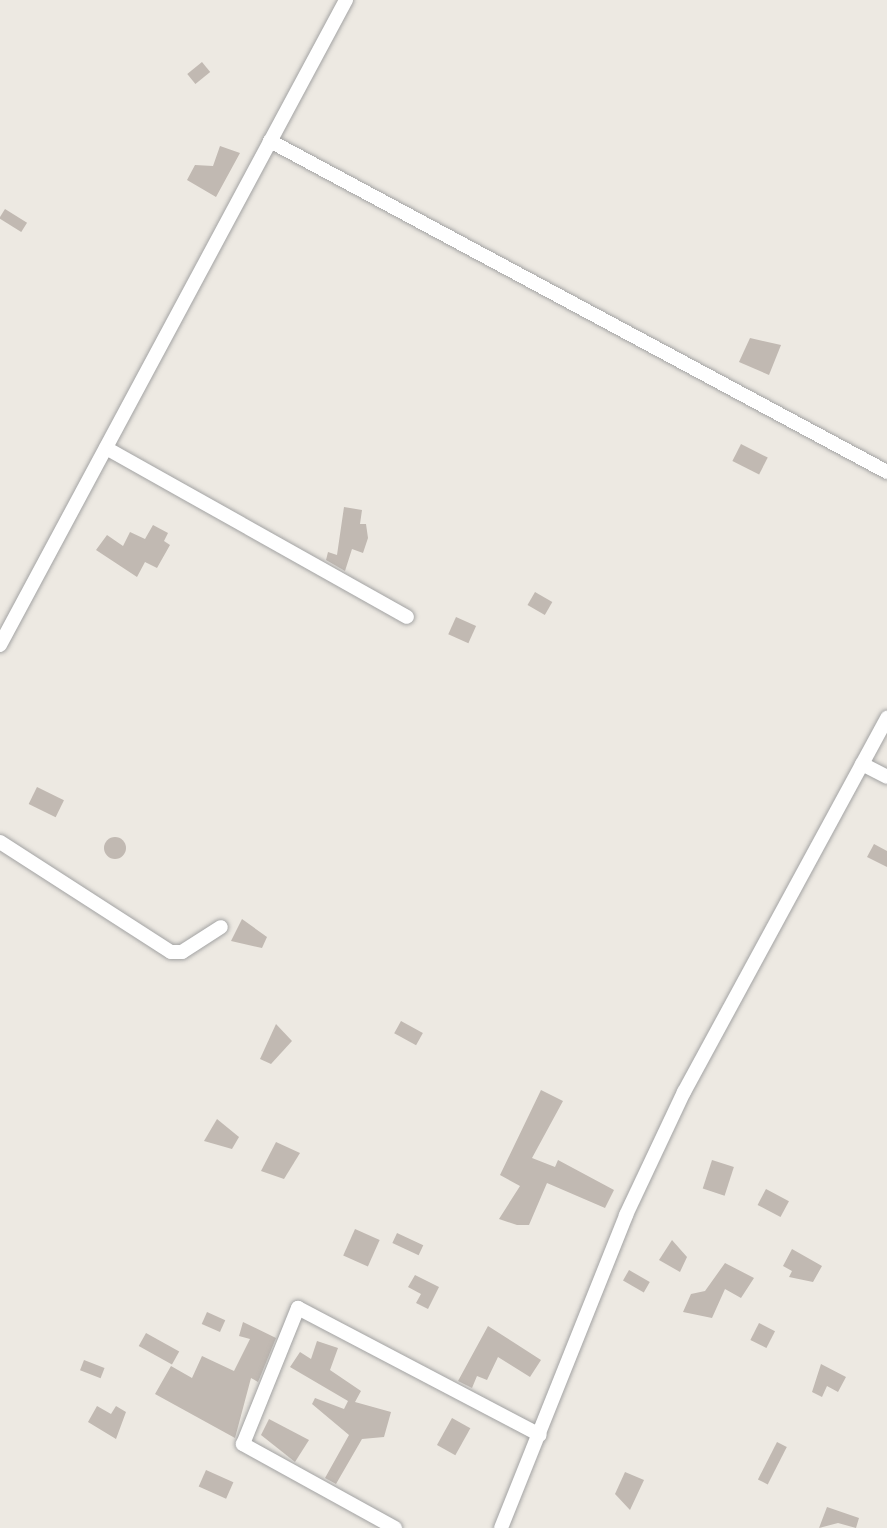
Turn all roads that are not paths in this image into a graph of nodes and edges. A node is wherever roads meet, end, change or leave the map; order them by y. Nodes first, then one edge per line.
1 (346, 0) edge
2 (270, 141) junction
3 (106, 448) junction
4 (887, 472) edge
5 (407, 617) dead end
6 (0, 645) edge
7 (887, 718) edge
8 (862, 764) junction
9 (887, 777) edge
10 (0, 842) edge
11 (221, 927) dead end
12 (540, 1435) junction
13 (395, 1528) edge
14 (501, 1528) edge

1 - 2 street
2 - 3 street
2 - 4 street
3 - 5 street
3 - 6 street
7 - 8 street
8 - 9 street
8 - 12 street
10 - 11 street
12 - 13 street
12 - 14 street

